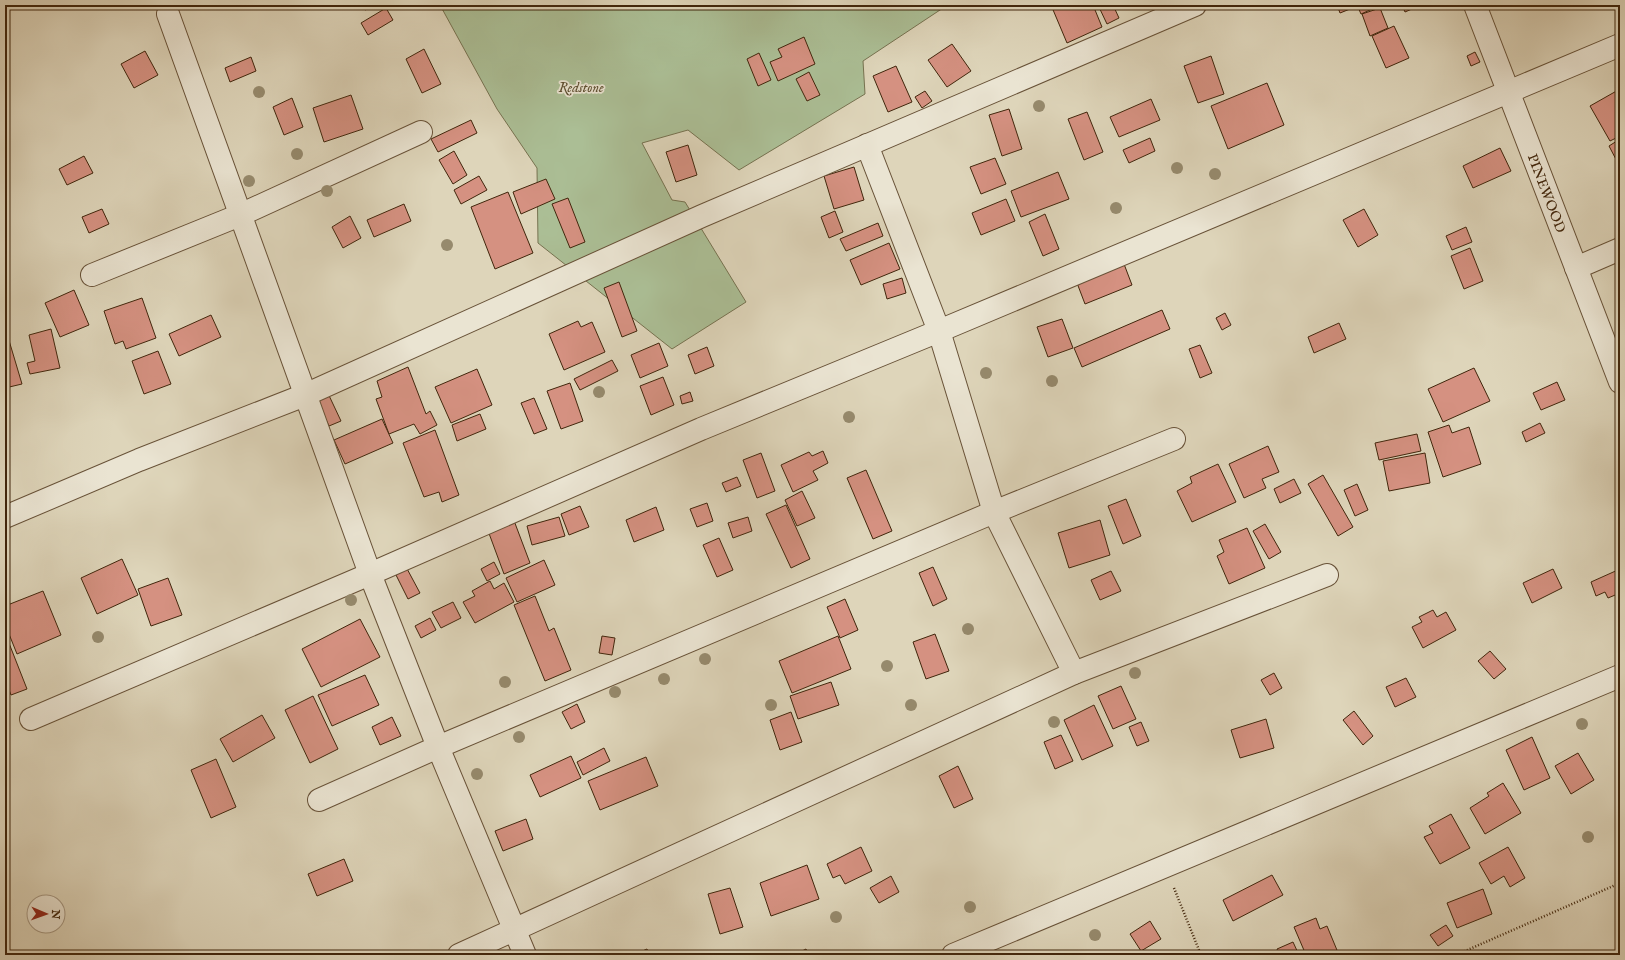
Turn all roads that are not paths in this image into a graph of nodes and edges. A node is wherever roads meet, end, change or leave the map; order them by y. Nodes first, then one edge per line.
1 (1195, 5) edge
2 (1475, 5) edge
3 (168, 14) dead end
4 (1620, 45) edge
5 (1508, 92) junction
6 (421, 132) dead end
7 (867, 144) junction
8 (240, 214) junction
9 (1620, 249) edge
10 (1576, 268) junction
11 (92, 275) dead end
12 (940, 331) junction
13 (1620, 382) edge
14 (305, 395) junction
15 (1174, 439) dead end
16 (994, 512) junction
17 (5, 517) edge
18 (370, 574) junction
19 (1327, 575) dead end
20 (1074, 673) junction
21 (1620, 676) edge
22 (31, 720) dead end
23 (438, 746) junction
24 (319, 800) dead end
25 (515, 930) junction
26 (459, 955) edge
27 (525, 955) edge
28 (953, 955) edge

1 - 7 street
2 - 5 street, PINEWOOD
3 - 8 street
4 - 5 street
5 - 10 street, PINEWOOD
5 - 12 street
6 - 8 street
7 - 12 street
7 - 14 street
8 - 11 street
8 - 14 street
9 - 10 street
10 - 13 street, PINEWOOD
12 - 16 street
12 - 18 street
14 - 17 street
14 - 18 street
15 - 16 street
16 - 20 street
16 - 23 street
18 - 22 street
18 - 23 street
19 - 20 street
20 - 25 street
21 - 28 street
23 - 24 street
23 - 25 street
25 - 26 street
25 - 27 street

